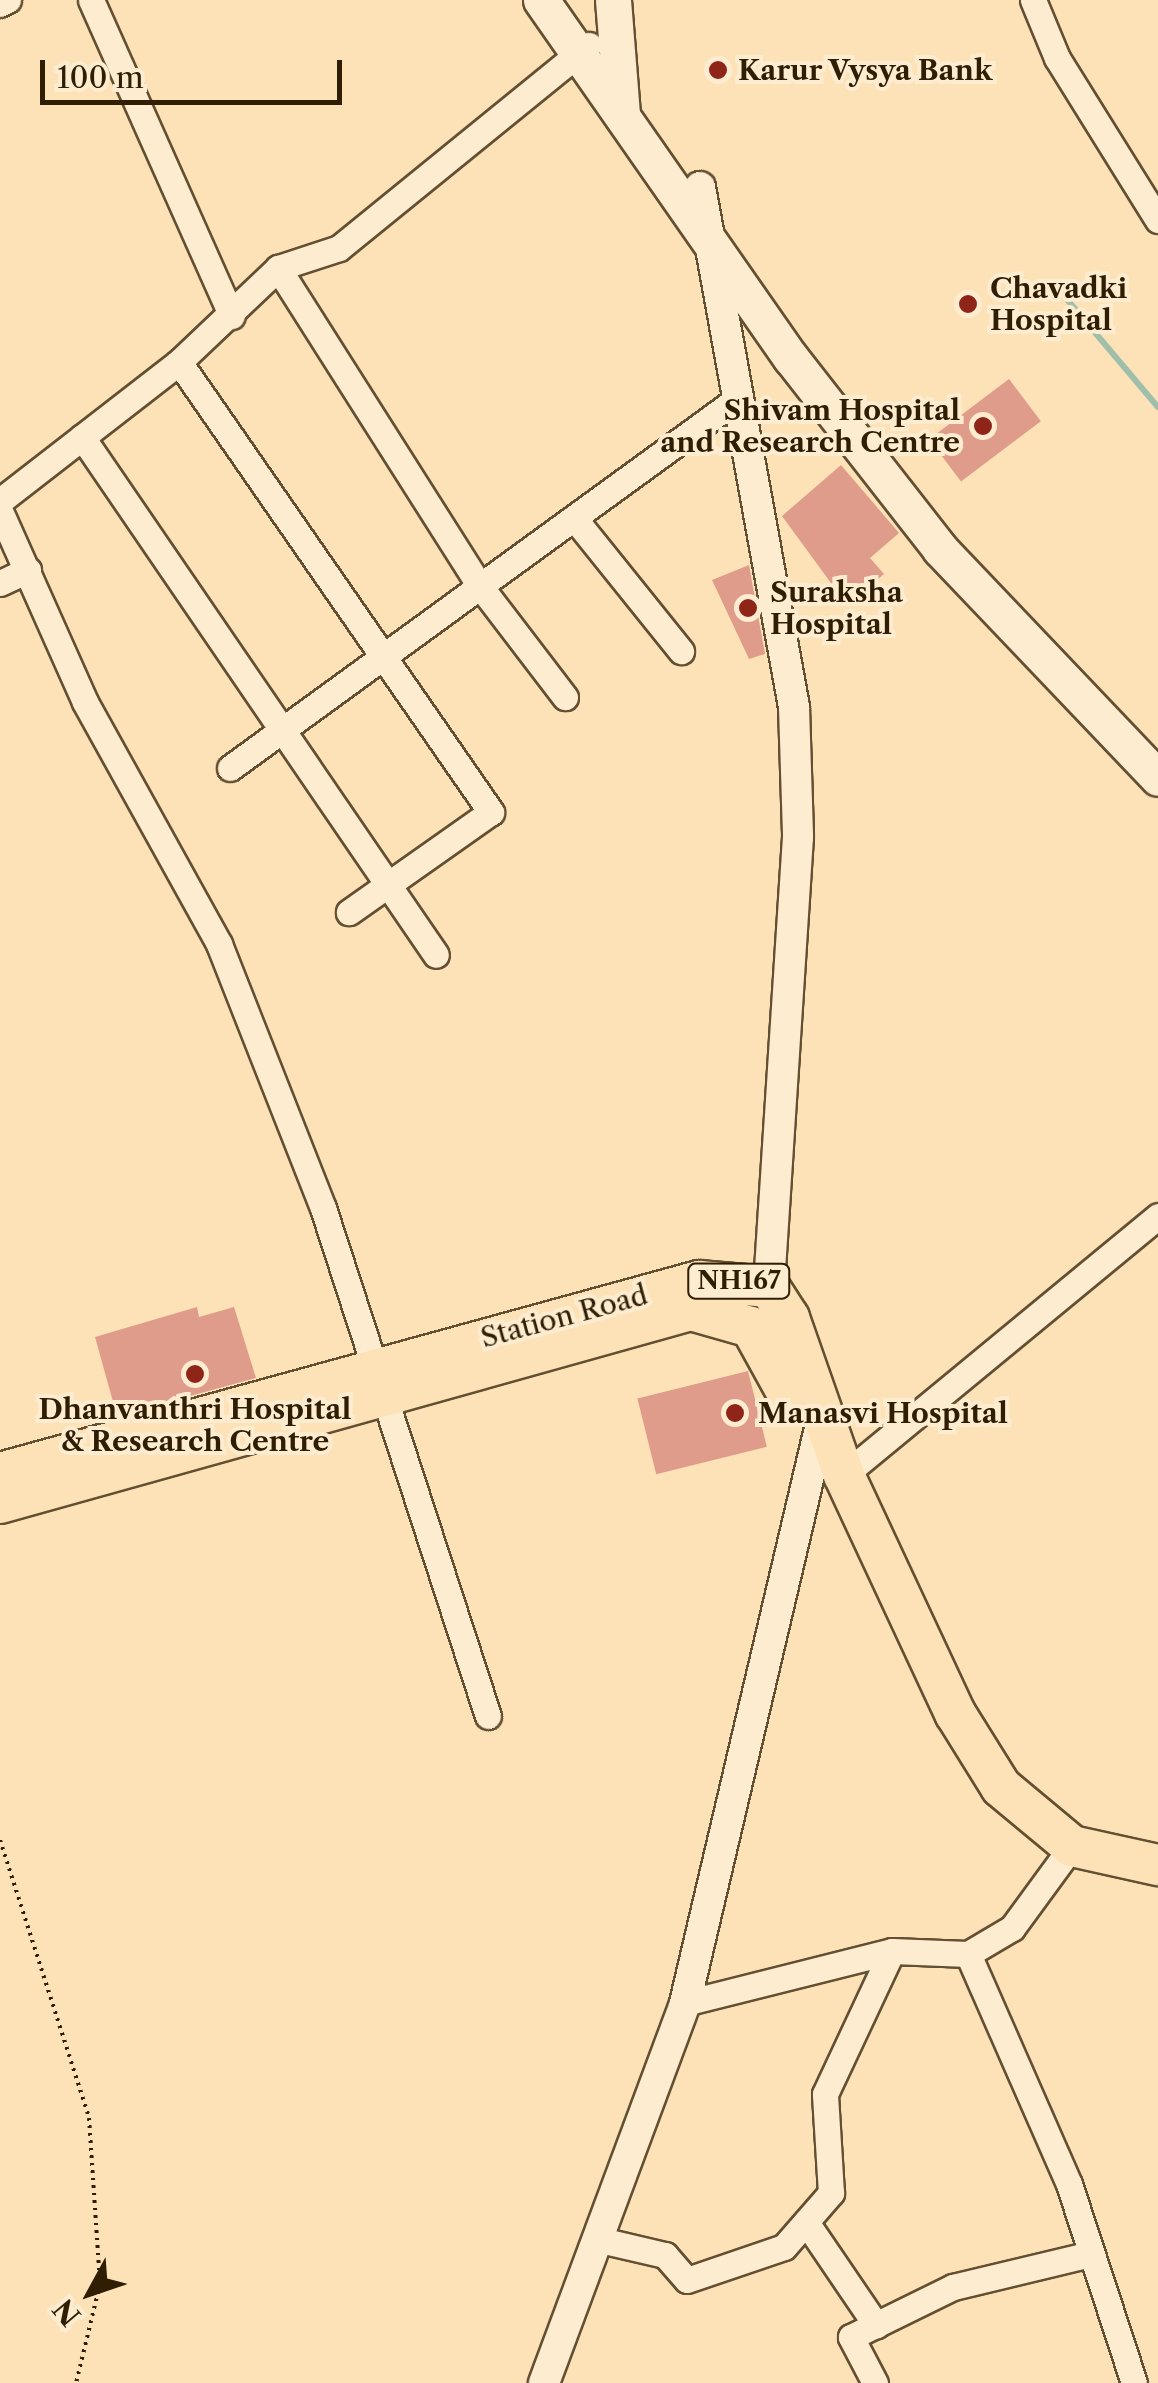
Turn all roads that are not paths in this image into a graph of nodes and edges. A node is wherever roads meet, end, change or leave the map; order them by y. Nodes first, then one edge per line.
1 (8, 0) edge
2 (91, 0) edge
3 (541, 0) edge
4 (566, 0) edge
5 (614, 0) edge
6 (1034, 0) edge
7 (0, 4) edge
8 (584, 51) junction
9 (618, 78) junction
10 (622, 114) junction
11 (701, 203) junction
12 (1154, 209) edge
13 (278, 268) junction
14 (232, 316) junction
15 (179, 362) junction
16 (733, 402) junction
17 (82, 437) junction
18 (0, 501) edge
19 (0, 511) edge
20 (574, 518) junction
21 (28, 570) junction
22 (0, 582) edge
23 (480, 586) junction
24 (681, 651) dead end
25 (380, 660) junction
26 (566, 696) dead end
27 (278, 734) junction
28 (1158, 749) edge
29 (230, 768) dead end
30 (1158, 778) edge
31 (387, 886) junction
32 (349, 912) dead end
33 (436, 954) dead end
34 (1158, 1216) edge
35 (768, 1287) junction
36 (377, 1381) junction
37 (826, 1452) junction
38 (0, 1473) edge
39 (0, 1504) edge
40 (488, 1716) dead end
41 (1066, 1855) junction
42 (1158, 1865) edge
43 (1158, 1890) edge
44 (892, 1951) junction
45 (968, 1954) junction
46 (684, 2003) junction
47 (806, 2222) junction
48 (596, 2238) junction
49 (1090, 2254) junction
50 (876, 2325) junction
51 (544, 2383) edge
52 (876, 2383) edge
53 (1134, 2383) edge

1 - 7 street
2 - 14 street
3 - 8 main road
4 - 8 main road
5 - 9 main road
6 - 12 street
8 - 9 main road
8 - 10 main road
8 - 13 street
9 - 10 main road
9 - 11 main road
10 - 11 main road
11 - 16 street
11 - 28 main road
11 - 30 main road
13 - 14 street
13 - 23 street
14 - 15 street
15 - 17 street
15 - 25 street
16 - 20 street
16 - 35 street
17 - 18 street
17 - 27 street
19 - 21 street
20 - 23 street
20 - 24 street
21 - 22 street
21 - 36 street
23 - 25 street
23 - 26 street
25 - 27 street
25 - 31 street
27 - 29 street
27 - 31 street
31 - 32 street
31 - 33 street
34 - 37 street
35 - 36 highway, Station Road / NH167
35 - 37 highway, Station Road / NH167
36 - 37 highway, Station Road / NH167
36 - 38 highway, Station Road / NH167
36 - 39 highway, Station Road / NH167
36 - 40 street
37 - 41 highway, Station Road / NH167
37 - 46 street
41 - 42 highway, Station Road / NH167
41 - 43 highway, Station Road / NH167
41 - 45 street
44 - 45 street
44 - 46 street
44 - 47 street
45 - 49 street
46 - 48 street
47 - 48 street
47 - 50 street
48 - 51 street
49 - 50 street
49 - 53 street
50 - 52 street

